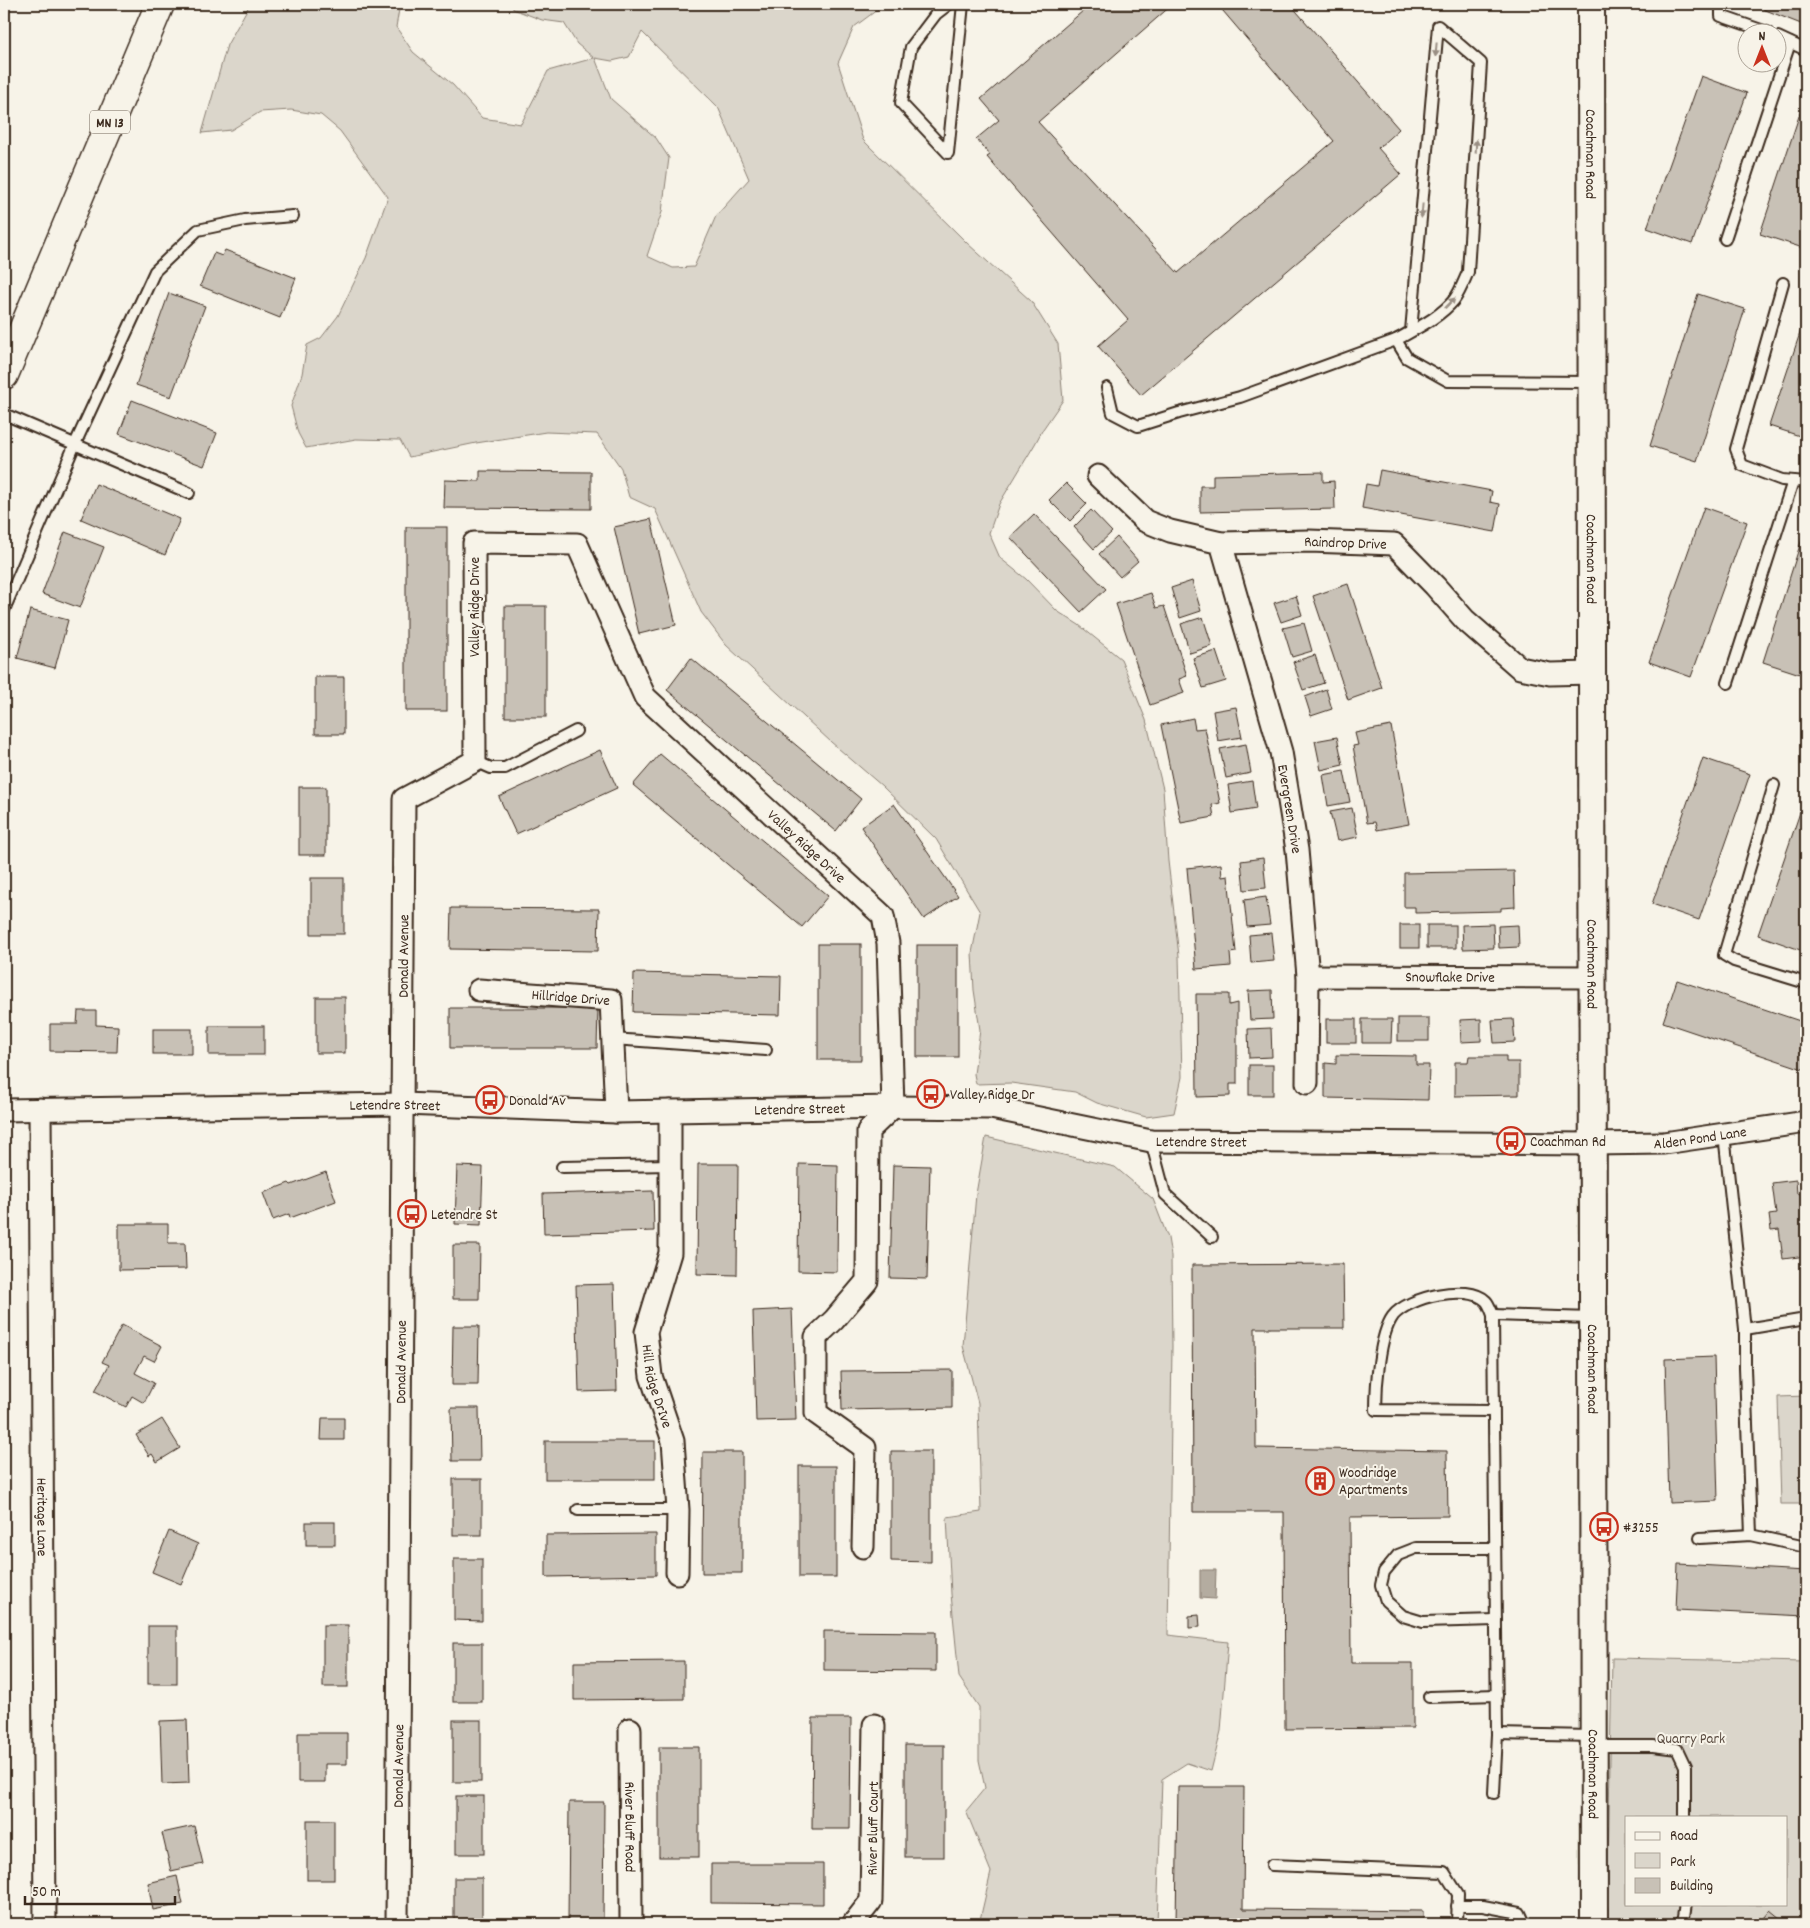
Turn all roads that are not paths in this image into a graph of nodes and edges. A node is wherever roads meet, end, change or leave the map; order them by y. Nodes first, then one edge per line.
1 (160, 4) edge
2 (949, 4) edge
3 (962, 4) edge
4 (1591, 4) edge
5 (1722, 4) edge
6 (1739, 22) edge
7 (1790, 42) joint
8 (1806, 50) edge
9 (293, 216) dead end
10 (1725, 239) dead end
11 (1783, 283) dead end
12 (1411, 331) junction
13 (1396, 340) junction
14 (4, 375) edge
15 (1592, 382) junction
16 (1107, 388) dead end
17 (4, 414) edge
18 (75, 444) junction
19 (1098, 476) dead end
20 (1793, 481) junction
21 (1806, 482) edge
22 (189, 493) dead end
23 (1221, 543) junction
24 (4, 610) edge
25 (1592, 673) junction
26 (1728, 683) dead end
27 (576, 730) dead end
28 (475, 761) junction
29 (1774, 785) dead end
30 (1308, 976) junction
31 (1593, 977) junction
32 (1806, 983) edge
33 (479, 990) dead end
34 (613, 1039) junction
35 (766, 1050) dead end
36 (1307, 1084) dead end
37 (403, 1104) junction
38 (893, 1107) junction
39 (40, 1109) junction
40 (4, 1110) edge
41 (670, 1111) junction
42 (616, 1112) junction
43 (1806, 1122) edge
44 (1724, 1134) junction
45 (1151, 1141) junction
46 (1593, 1144) junction
47 (670, 1164) junction
48 (562, 1167) dead end
49 (1212, 1237) dead end
50 (1493, 1315) junction
51 (1593, 1318) junction
52 (1806, 1319) edge
53 (1745, 1328) junction
54 (1494, 1411) junction
55 (578, 1510) dead end
56 (678, 1510) junction
57 (1751, 1535) junction
58 (1700, 1538) dead end
59 (863, 1547) dead end
60 (1806, 1547) edge
61 (1495, 1548) junction
62 (677, 1573) dead end
63 (1496, 1620) junction
64 (1497, 1695) junction
65 (1430, 1697) dead end
66 (874, 1725) dead end
67 (630, 1729) dead end
68 (1497, 1734) junction
69 (1594, 1741) junction
70 (1494, 1793) dead end
71 (1685, 1816) edge
72 (1272, 1866) dead end
73 (1457, 1906) junction
74 (1685, 1906) edge
75 (45, 1924) edge
76 (397, 1924) edge
77 (631, 1924) edge
78 (853, 1924) edge
79 (1457, 1924) edge
80 (1525, 1924) edge
81 (1594, 1924) edge
82 (1682, 1924) edge

1 - 14 highway, MN 13
2 - 3 lane
4 - 15 street, Coachman Road
5 - 6 lane
7 - 8 lane
7 - 10 lane
9 - 18 lane
11 - 20 lane
12 -> 12 lane
12 - 13 lane
13 - 15 lane
13 - 16 lane
15 - 25 street, Coachman Road
17 - 18 lane
18 - 22 lane
18 - 24 lane
19 - 23 street, Raindrop Drive
20 - 21 lane
20 - 26 lane
23 - 25 street, Raindrop Drive
23 - 30 street, Evergreen Drive
25 - 31 street, Coachman Road
27 - 28 lane
28 - 37 street, Donald Avenue
28 - 38 street, Valley Ridge Drive
29 - 32 lane
30 - 31 street, Snowflake Drive
30 - 36 street, Evergreen Drive
31 - 46 street, Coachman Road
33 - 34 street, Hillridge Drive
34 - 35 lane
34 - 42 street, Hillridge Drive
37 - 39 street, Letendre Street
37 - 42 street, Letendre Street
37 - 76 street, Donald Avenue
38 - 41 street, Letendre Street
38 - 45 street, Letendre Street
38 - 59 street
39 - 40 street, Letendre Street
39 - 75 street, Heritage Lane
41 - 42 street, Letendre Street
41 - 47 street, Hill Ridge DrIve
43 - 44 street, Alden Pond Lane
44 - 46 street, Alden Pond Lane
44 - 53 lane
45 - 46 street, Letendre Street
45 - 49 lane
46 - 51 street, Coachman Road
47 - 48 lane
47 - 56 street, Hill Ridge DrIve
50 - 51 lane
50 - 54 lane
50 - 54 lane
51 - 69 street, Coachman Road
52 - 53 lane
53 - 57 lane
54 - 61 lane
55 - 56 lane
56 - 62 street, Hill Ridge DrIve
57 - 58 lane
57 - 60 lane
61 - 63 lane
61 - 63 lane
63 - 64 lane
64 - 65 lane
64 - 68 lane
66 - 78 street, River Bluff Court
67 - 77 street, River Bluff Road
68 - 69 lane
68 - 70 lane
69 - 71 lane
69 - 81 street, Coachman Road
72 - 73 lane
73 - 79 lane
73 - 80 lane
74 - 82 lane

